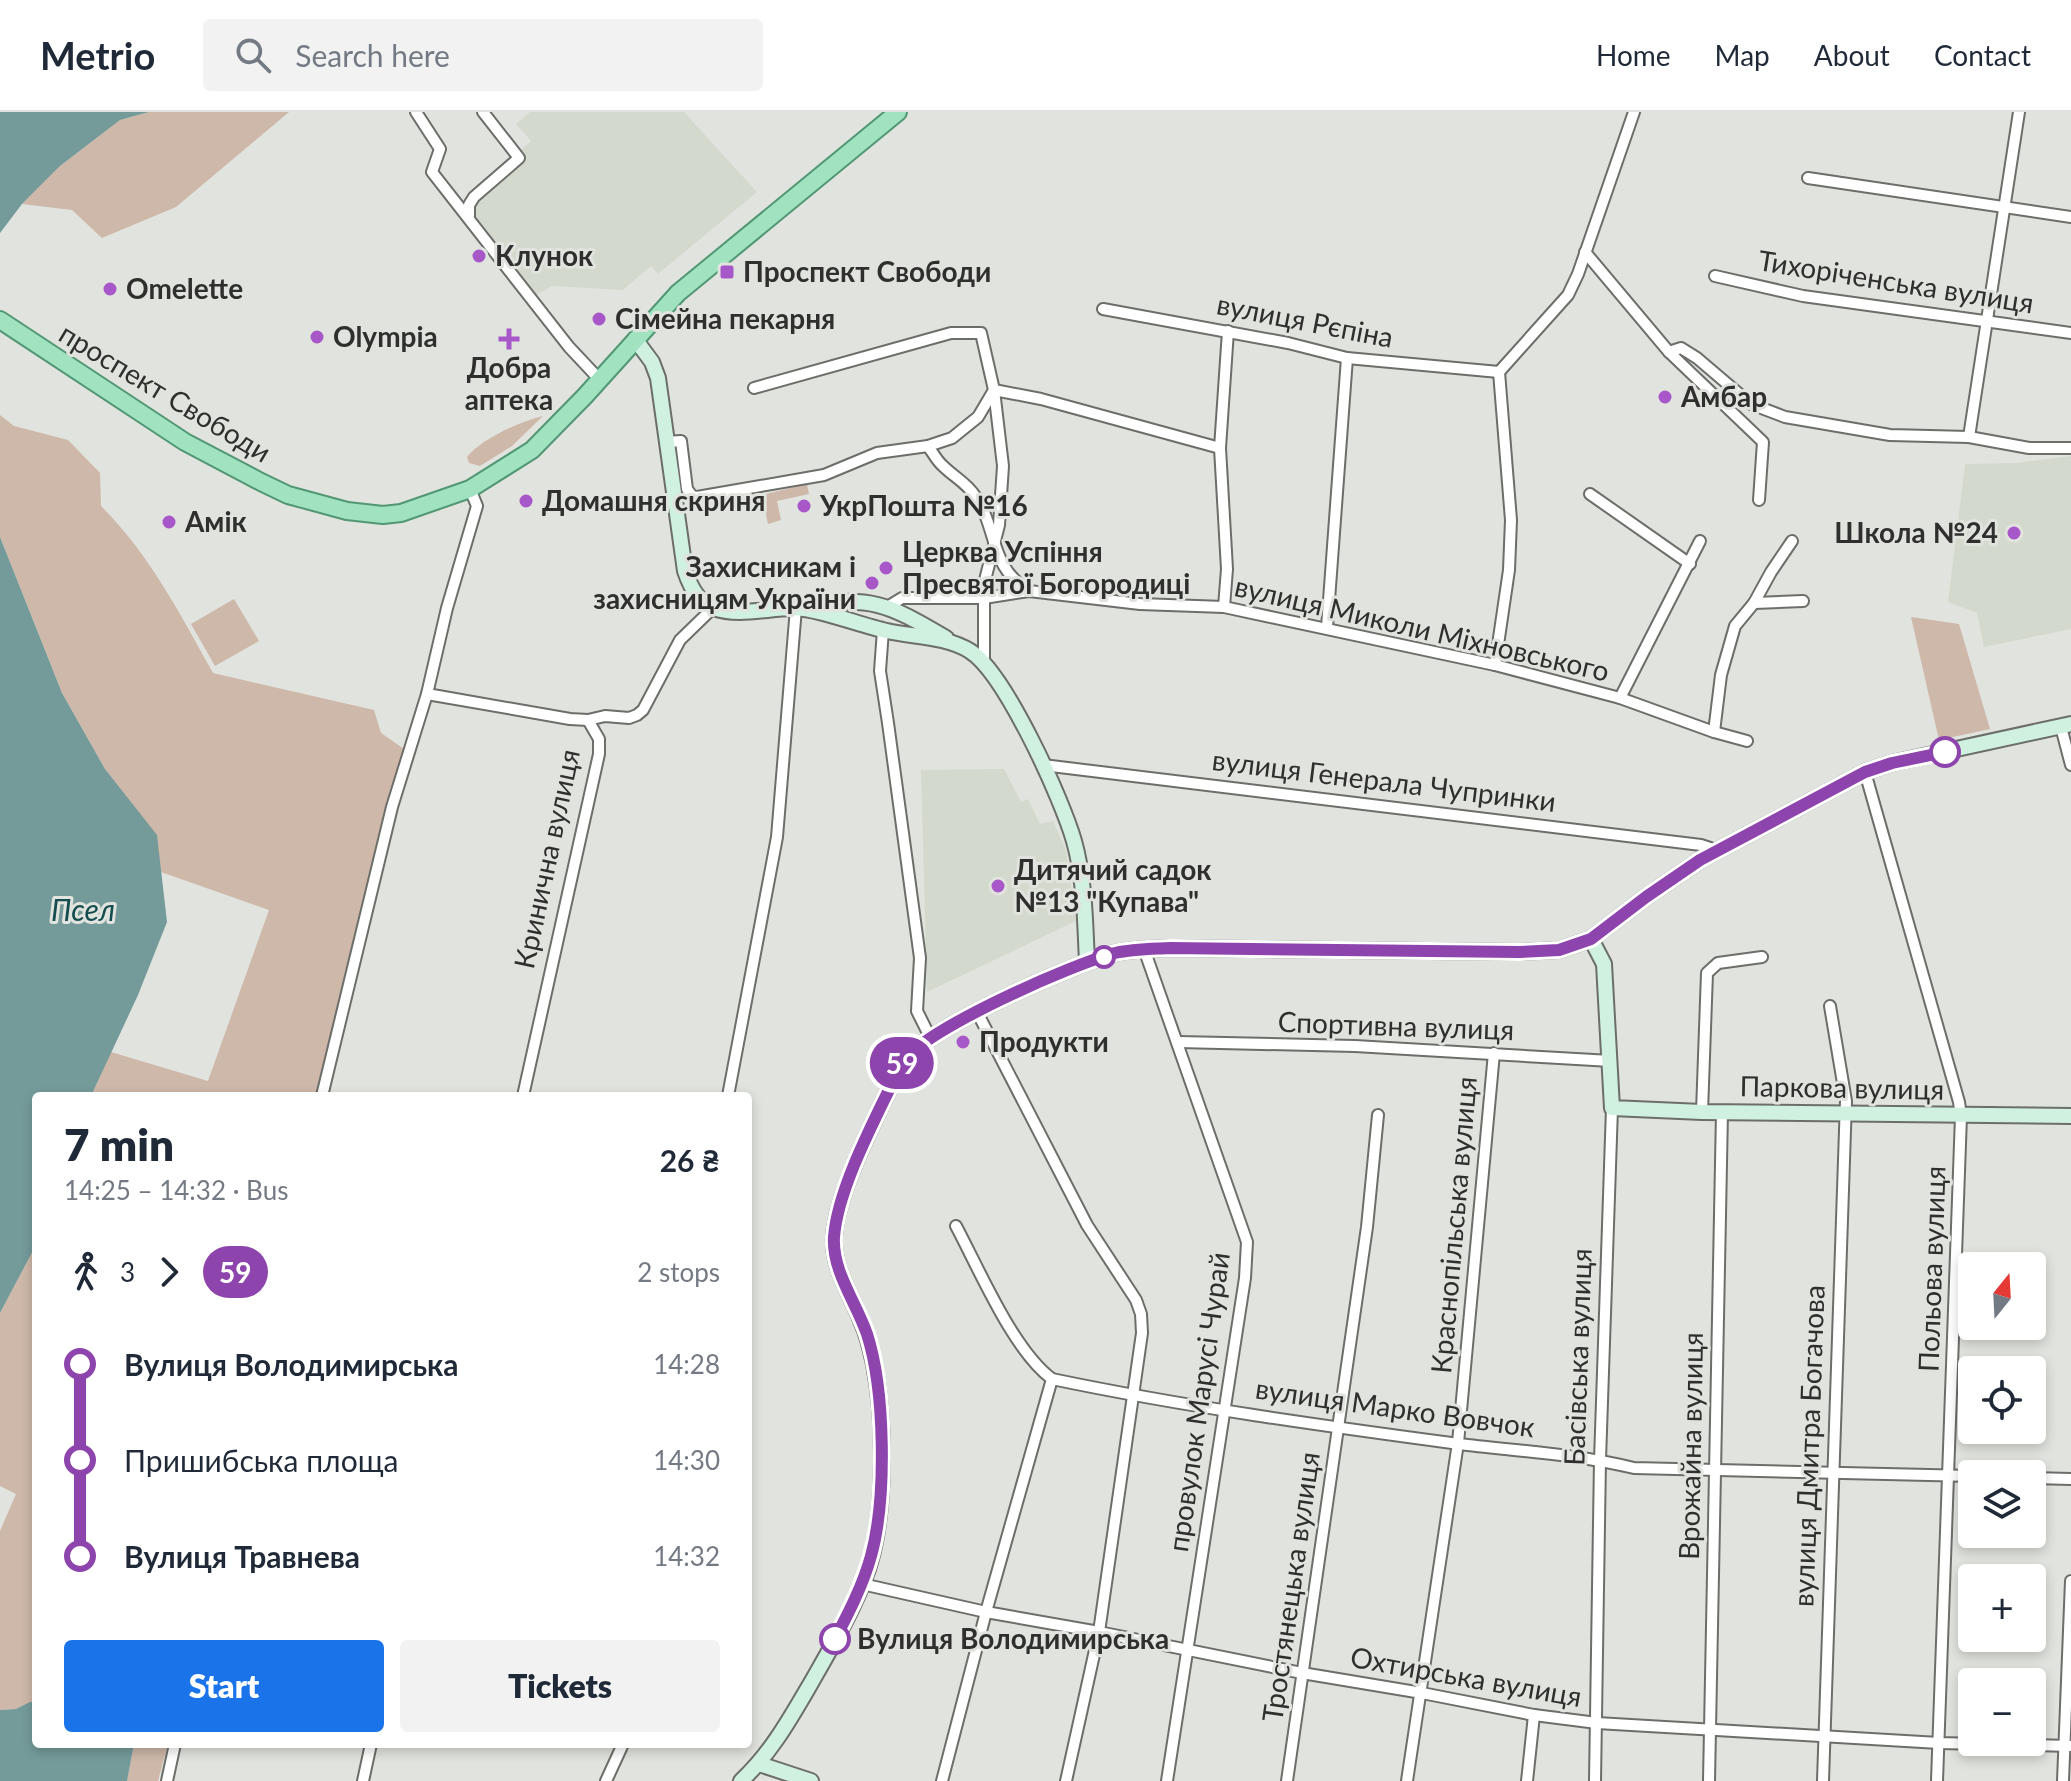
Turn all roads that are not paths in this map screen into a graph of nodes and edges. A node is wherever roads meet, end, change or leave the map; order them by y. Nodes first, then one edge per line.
1 (416, 112) edge
2 (483, 112) edge
3 (898, 112) edge
4 (1634, 112) edge
5 (2019, 112) edge
6 (1808, 178) dead end
7 (2004, 207) junction
8 (2071, 217) edge
9 (469, 218) junction
10 (1585, 252) junction
11 (1715, 276) dead end
12 (1103, 309) dead end
13 (0, 320) edge
14 (1986, 323) junction
15 (1228, 331) junction
16 (2071, 333) edge
17 (635, 339) junction
18 (1669, 352) junction
19 (1347, 358) junction
20 (1499, 372) junction
21 (600, 380) junction
22 (754, 388) dead end
23 (994, 390) junction
24 (1969, 437) junction
25 (666, 442) junction
26 (928, 446) junction
27 (1220, 448) junction
28 (2071, 448) edge
29 (470, 489) junction
30 (1590, 494) dead end
31 (1759, 500) dead end
32 (1700, 541) dead end
33 (1792, 541) dead end
34 (994, 544) junction
35 (1690, 564) junction
36 (1029, 591) junction
37 (984, 598) junction
38 (1803, 601) dead end
39 (1754, 603) junction
40 (889, 606) junction
41 (1224, 607) junction
42 (713, 608) junction
43 (796, 608) junction
44 (1327, 627) junction
45 (883, 630) junction
46 (954, 642) junction
47 (984, 662) junction
48 (1495, 665) junction
49 (427, 694) junction
50 (1620, 698) junction
51 (588, 720) junction
52 (2066, 726) edge
53 (1714, 732) junction
54 (1747, 741) dead end
55 (1043, 765) junction
56 (2071, 765) edge
57 (1865, 772) junction
58 (1719, 851) junction
59 (1591, 939) junction
60 (1144, 949) junction
61 (1762, 957) dead end
62 (1087, 962) junction
63 (1830, 1006) dead end
64 (977, 1012) junction
65 (930, 1037) junction
66 (1178, 1042) junction
67 (1494, 1053) junction
68 (1611, 1061) junction
69 (323, 1092) edge
70 (524, 1092) edge
71 (729, 1092) edge
72 (1612, 1108) junction
73 (1702, 1112) junction
74 (1722, 1112) junction
75 (1845, 1113) junction
76 (1378, 1115) dead end
77 (1961, 1116) junction
78 (2071, 1116) edge
79 (956, 1226) dead end
80 (1052, 1379) junction
81 (1132, 1393) junction
82 (1225, 1409) junction
83 (1339, 1426) junction
84 (1458, 1443) junction
85 (1600, 1460) junction
86 (1714, 1470) junction
87 (1832, 1474) junction
88 (1949, 1476) junction
89 (1958, 1476) edge
90 (2046, 1478) edge
91 (2071, 1479) edge
92 (2071, 1581) edge
93 (862, 1584) junction
94 (986, 1612) junction
95 (1099, 1632) junction
96 (1187, 1651) junction
97 (1302, 1673) junction
98 (1422, 1693) junction
99 (1534, 1715) junction
100 (1597, 1723) junction
101 (1710, 1729) junction
102 (1823, 1735) junction
103 (1939, 1743) junction
104 (2068, 1746) edge
105 (174, 1748) edge
106 (370, 1748) edge
107 (621, 1748) edge
108 (759, 1764) junction
109 (167, 1781) edge
110 (363, 1781) edge
111 (606, 1781) edge
112 (741, 1781) edge
113 (811, 1781) edge
114 (942, 1781) edge
115 (1066, 1781) edge
116 (1167, 1781) edge
117 (1287, 1781) edge
118 (1407, 1781) edge
119 (1527, 1781) edge
120 (1595, 1781) edge
121 (1709, 1781) edge
122 (1823, 1781) edge
123 (1937, 1781) edge
124 (2063, 1781) edge

1 - 9 street
2 - 9 street
3 - 17 main road, проспект Свободи
4 - 10 street
5 - 7 street
6 - 7 street
7 - 8 street
7 - 14 street
9 - 21 street
10 - 18 street
10 - 20 street
11 - 14 street, Тихоріченська вулиця
12 - 15 street, вулиця Рєпіна
13 - 29 main road, проспект Свободи
14 - 16 street, Тихоріченська вулиця
14 - 24 street
15 - 19 street, вулиця Рєпіна
15 - 27 street
17 - 21 main road, проспект Свободи
17 - 25 main road
18 - 24 street
18 - 31 street
19 - 20 street, вулиця Рєпіна
19 - 44 street
20 - 48 street
21 - 29 main road, проспект Свободи
22 - 23 street
23 - 26 street
23 - 27 street
23 - 34 street
24 - 28 street
25 - 26 street
25 - 42 main road
26 - 34 street
27 - 41 street
29 - 49 street
30 - 35 street
32 - 35 street
33 - 39 street
34 - 36 street
34 - 37 street
35 - 50 street
36 - 37 street, вулиця Миколи Міхновського
36 - 41 street, вулиця Миколи Міхновського
37 - 40 street, вулиця Миколи Міхновського
37 - 47 street
38 - 39 street
39 - 53 street
40 - 43 main road
40 - 46 main road
41 - 44 street, вулиця Миколи Міхновського
42 - 43 main road
42 - 51 street, Кринична вулиця
43 - 45 main road
43 - 71 street
44 - 48 street, вулиця Миколи Міхновського
45 - 46 main road
45 - 65 street
46 - 47 main road
47 - 55 main road
48 - 50 street, вулиця Миколи Міхновського
49 - 51 street
49 - 69 street
50 - 53 street, вулиця Миколи Міхновського
51 - 70 street, Кринична вулиця
52 - 56 street
52 - 57 main road
53 - 54 street, вулиця Миколи Міхновського
55 - 58 street, вулиця Генерала Чупринки
55 - 62 main road
57 - 58 main road
57 - 77 street, Польова вулиця
58 - 59 main road
59 - 60 main road
59 - 68 main road, Басівська вулиця
60 - 62 main road
60 - 66 street, провулок Марусі Чурай
61 - 73 street
62 - 64 main road
63 - 75 street, вулиця Дмитра Богачова
64 - 65 main road
64 - 81 street
65 - 93 main road
66 - 67 street, Спортивна вулиця
66 - 82 street, провулок Марусі Чурай
67 - 68 street, Спортивна вулиця
67 - 84 street, Краснопільська вулиця
68 - 72 main road, Басівська вулиця
72 - 73 main road, Паркова вулиця
72 - 85 street, Басівська вулиця
73 - 74 main road, Паркова вулиця
74 - 75 main road, Паркова вулиця
74 - 86 street, Врожайна вулиця
75 - 77 main road, Паркова вулиця
75 - 87 street, вулиця Дмитра Богачова
76 - 83 street, Тростянецька вулиця
77 - 78 main road, Паркова вулиця
77 - 88 street, Польова вулиця
79 - 80 street
80 - 81 street, вулиця Марко Вовчок
80 - 94 street
81 - 82 street, вулиця Марко Вовчок
81 - 95 street
82 - 83 street, вулиця Марко Вовчок
82 - 96 street, провулок Марусі Чурай
83 - 84 street, вулиця Марко Вовчок
83 - 97 street, Тростянецька вулиця
84 - 85 street, вулиця Марко Вовчок
84 - 98 street, Краснопільська вулиця
85 - 86 street, вулиця Марко Вовчок
85 - 100 street, Басівська вулиця
86 - 87 street, вулиця Марко Вовчок
86 - 101 street, Врожайна вулиця
87 - 88 street, вулиця Марко Вовчок
87 - 102 street, вулиця Дмитра Богачова
88 - 89 street, вулиця Марко Вовчок
88 - 103 street, Польова вулиця
90 - 91 street
92 - 104 street
93 - 94 street, Охтирська вулиця
93 - 108 main road
94 - 95 street, Охтирська вулиця
94 - 114 street
95 - 96 street, Охтирська вулиця
95 - 115 street
96 - 97 street, Охтирська вулиця
96 - 116 street, провулок Марусі Чурай
97 - 98 street, Охтирська вулиця
97 - 117 street, Тростянецька вулиця
98 - 99 street, Охтирська вулиця
98 - 118 street, Краснопільська вулиця
99 - 100 street, Охтирська вулиця
99 - 119 street
100 - 101 street, Охтирська вулиця
100 - 120 street, Басівська вулиця
101 - 102 street, Охтирська вулиця
101 - 121 street, Врожайна вулиця
102 - 103 street, Охтирська вулиця
102 - 122 street, вулиця Дмитра Богачова
103 - 104 street, Охтирська вулиця
103 - 123 street, Польова вулиця
104 - 124 street
105 - 109 street
106 - 110 street
107 - 111 street
108 - 112 main road
108 - 113 main road

